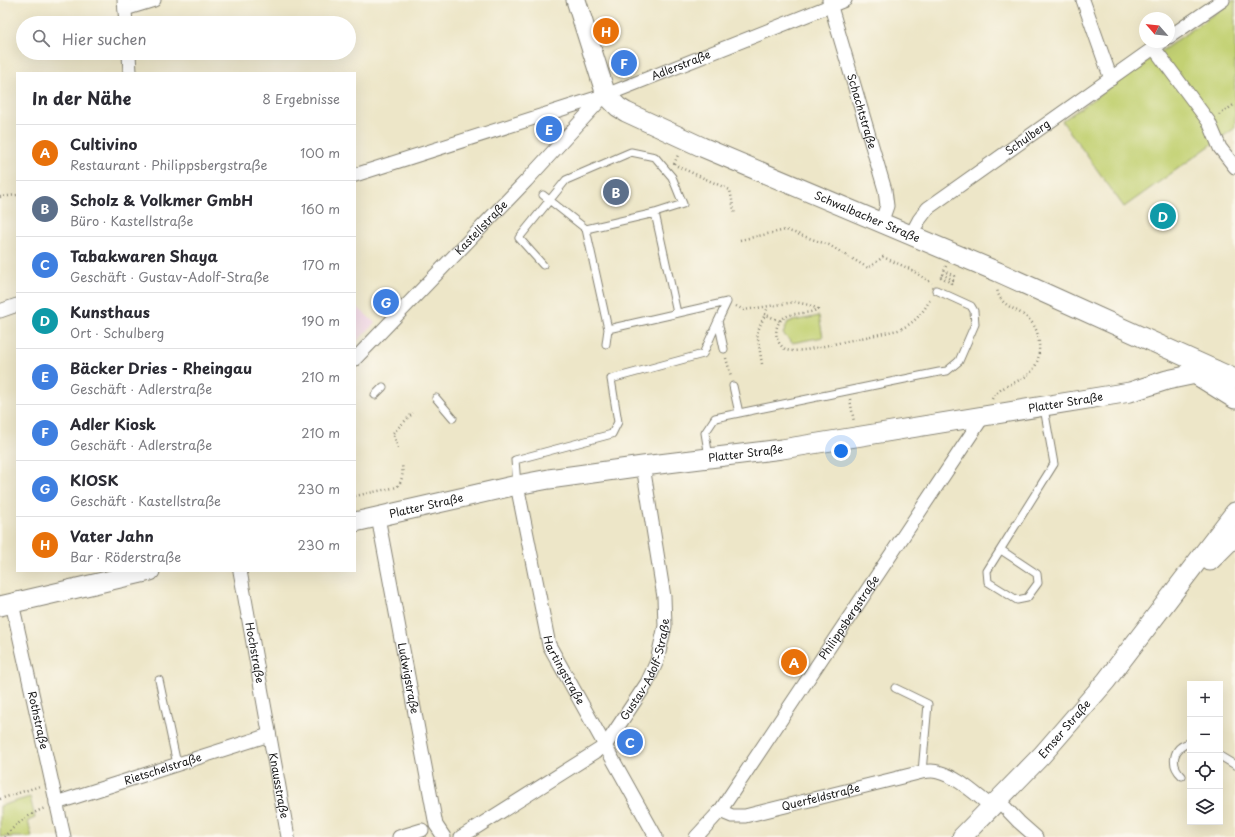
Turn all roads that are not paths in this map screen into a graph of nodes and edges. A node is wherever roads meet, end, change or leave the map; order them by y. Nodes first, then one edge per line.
1 (154, 0) edge
2 (576, 0) edge
3 (845, 0) edge
4 (1083, 0) edge
5 (1223, 0) edge
6 (830, 3) edge
7 (125, 5) edge
8 (126, 16) edge
9 (1175, 33) edge
10 (1154, 48) edge
11 (1160, 48) edge
12 (129, 60) edge
13 (130, 72) edge
14 (1111, 78) junction
15 (606, 95) junction
16 (1235, 167) edge
17 (356, 175) edge
18 (543, 195) dead end
19 (550, 200) junction
20 (655, 213) junction
21 (881, 223) junction
22 (586, 229) junction
23 (910, 235) junction
24 (543, 265) dead end
25 (936, 288) road end
26 (16, 305) edge
27 (0, 311) edge
28 (677, 313) junction
29 (718, 321) junction
30 (608, 329) junction
31 (606, 344) dead end
32 (724, 349) road end
33 (356, 358) edge
34 (1206, 375) junction
35 (1235, 379) edge
36 (733, 386) road end
37 (383, 387) dead end
38 (376, 395) dead end
39 (436, 398) dead end
40 (1235, 399) edge
41 (1044, 406) junction
42 (740, 413) junction
43 (984, 415) junction
44 (453, 418) dead end
45 (709, 458) junction
46 (644, 466) junction
47 (517, 485) junction
48 (1235, 512) edge
49 (378, 517) junction
50 (356, 522) edge
51 (1235, 536) edge
52 (1001, 550) junction
53 (146, 572) edge
54 (240, 572) edge
55 (6, 604) edge
56 (1158, 613) junction
57 (159, 680) dead end
58 (895, 688) dead end
59 (269, 735) junction
60 (1187, 744) edge
61 (605, 746) junction
62 (1223, 758) edge
63 (177, 764) junction
64 (1235, 765) edge
65 (922, 772) junction
66 (1182, 776) dead end
67 (56, 803) junction
68 (994, 803) junction
69 (720, 811) junction
70 (422, 830) dead end
71 (64, 837) edge
72 (288, 837) edge
73 (399, 837) edge
74 (444, 837) edge
75 (461, 837) edge
76 (656, 837) edge
77 (696, 837) edge
78 (962, 837) edge
79 (1036, 837) edge

1 - 7 street
2 - 15 street
3 - 6 street, Adlerstraße
4 - 14 street
5 - 9 street
6 - 15 street, Adlerstraße
6 - 21 street, Schachtstraße
7 - 8 street
10 - 14 street, Schulberg
11 - 16 street, Schulberg
12 - 13 street
14 - 23 street, Schulberg
15 - 17 street, Adlerstraße
15 - 21 street, Schwalbacher Straße
15 - 33 street, Kastellstraße
18 - 19 lane
19 - 20 lane
19 - 22 lane
19 - 24 lane
20 - 22 lane
20 - 28 lane
21 - 23 street, Schwalbacher Straße
22 - 30 lane
23 - 34 street, Schwalbacher Straße
25 - 42 lane
26 - 27 street
28 - 29 lane
28 - 30 lane
29 - 32 lane
29 - 47 lane
30 - 31 lane
34 - 35 street, Schwalbacher Straße
34 - 40 street, Schwalbacher Straße
34 - 41 street, Platter Straße
36 - 42 lane
37 - 38 lane
39 - 44 lane
41 - 43 street, Platter Straße
41 - 52 lane
42 - 45 lane
43 - 45 street, Platter Straße
43 - 69 street, Philippsbergstraße
45 - 46 street, Platter Straße
46 - 47 street, Platter Straße
46 - 61 street, Gustav-Adolf-Straße
47 - 49 street, Platter Straße
47 - 61 street, Hartingstraße
48 - 56 street, Emser Straße
49 - 50 street, Platter Straße
49 - 74 street, Ludwigstraße
51 - 56 street, Emser Straße
52 - 52 lane
53 - 55 street
54 - 59 street, Hochstraße
55 - 67 street, Rothstraße
56 - 68 street, Emser Straße
57 - 63 lane
58 - 65 lane
59 - 63 street, Rietschelstraße
59 - 72 street, Knausstraße
60 - 66 lane
61 - 75 street, Gustav-Adolf-Straße
61 - 76 street, Hartingstraße
62 - 64 lane
63 - 67 street, Rietschelstraße
65 - 68 street, Querfeldstraße
65 - 69 street, Querfeldstraße
67 - 71 street, Rothstraße
68 - 78 street, Emser Straße
68 - 79 street, Querfeldstraße
69 - 77 street, Philippsbergstraße
70 - 73 street

